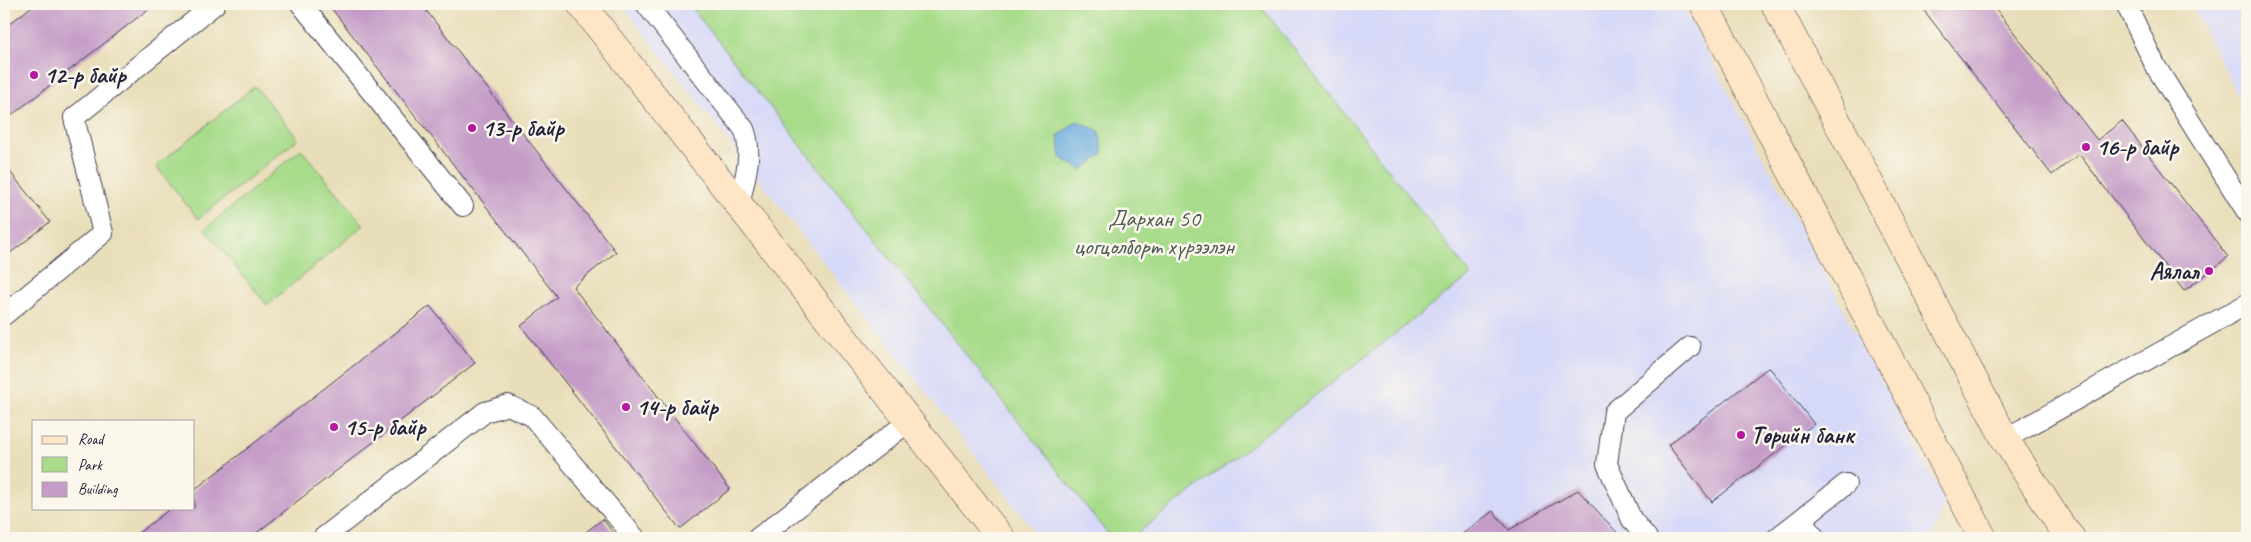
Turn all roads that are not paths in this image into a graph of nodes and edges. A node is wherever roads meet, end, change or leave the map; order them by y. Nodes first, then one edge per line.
1 (215, 4) edge
2 (301, 4) edge
3 (581, 4) edge
4 (646, 4) edge
5 (1704, 4) edge
6 (1776, 4) edge
7 (2126, 4) edge
8 (739, 205) junction
9 (463, 206) dead end
10 (2247, 212) edge
11 (2247, 304) edge
12 (4, 315) edge
13 (1690, 347) dead end
14 (908, 422) junction
15 (2005, 439) junction
16 (1846, 484) dead end
17 (1800, 520) junction
18 (323, 538) edge
19 (635, 538) edge
20 (758, 538) edge
21 (1001, 538) edge
22 (1646, 538) edge
23 (1777, 538) edge
24 (1815, 538) edge
25 (1983, 538) edge
26 (2072, 538) edge

1 - 12 lane
2 - 9 lane
3 - 8 main road
4 - 8 lane
5 - 25 main road
6 - 15 main road
7 - 10 lane
8 - 14 main road
11 - 15 lane
13 - 22 lane
14 - 20 lane
14 - 21 main road
15 - 26 main road
16 - 17 lane
17 - 23 lane
17 - 24 lane
18 - 19 lane

